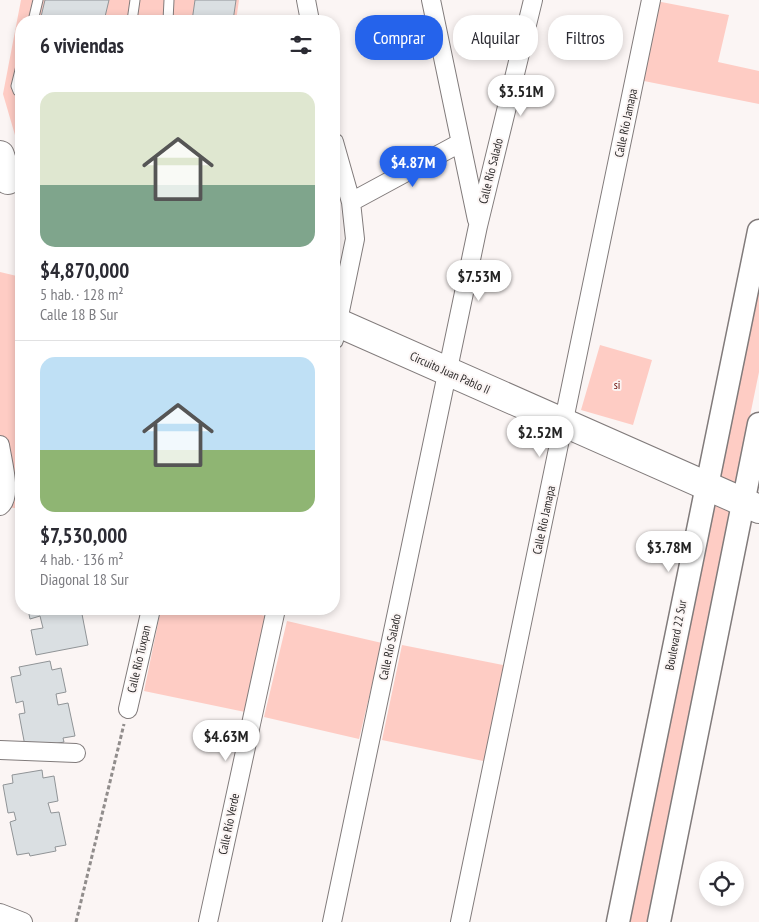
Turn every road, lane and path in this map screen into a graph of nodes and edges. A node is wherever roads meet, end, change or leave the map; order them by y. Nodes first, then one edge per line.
1 (38, 0) edge
2 (135, 0) edge
3 (169, 0) edge
4 (306, 0) edge
5 (432, 0) edge
6 (533, 0) edge
7 (650, 0) edge
8 (34, 15) edge
9 (133, 15) edge
10 (168, 15) edge
11 (309, 15) edge
12 (460, 144) junction
13 (340, 163) edge
14 (351, 202) junction
15 (478, 226) junction
16 (759, 231) edge
17 (340, 306) edge
18 (340, 330) edge
19 (448, 373) junction
20 (564, 423) junction
21 (759, 424) edge
22 (0, 445) edge
23 (706, 485) junction
24 (750, 505) edge
25 (0, 506) edge
26 (150, 615) edge
27 (275, 615) edge
28 (128, 709) joint
29 (0, 750) edge
30 (76, 753) dead end
31 (0, 913) edge
32 (23, 922) edge
33 (76, 922) edge
34 (208, 922) edge
35 (332, 922) edge
36 (460, 922) edge
37 (618, 922) edge
38 (659, 922) edge

1 - 8 lane
2 - 9 lane
3 - 10 lane
4 - 11 street
5 - 12 street
6 - 15 street, Calle Río Salado
7 - 20 street, Calle Río Jamapa
12 - 14 street
12 - 15 street
13 - 14 street
14 - 17 street
15 - 19 street, Calle Río Salado
16 - 23 street, Boulevard 22 Sur
18 - 19 main road, Circuito Juan Pablo II
19 - 20 main road, Circuito Juan Pablo II
19 - 35 street, Calle Río Salado
20 - 23 main road, Circuito Juan Pablo II
20 - 36 street, Calle Río Jamapa
21 - 24 street
22 - 25 street
23 - 24 main road, Circuito Juan Pablo II
23 - 37 street, Boulevard 22 Sur
24 - 38 street
26 - 28 street, Calle Río Tuxpan
27 - 34 street, Calle Río Verde
28 - 33 path
29 - 30 street
31 - 32 street

